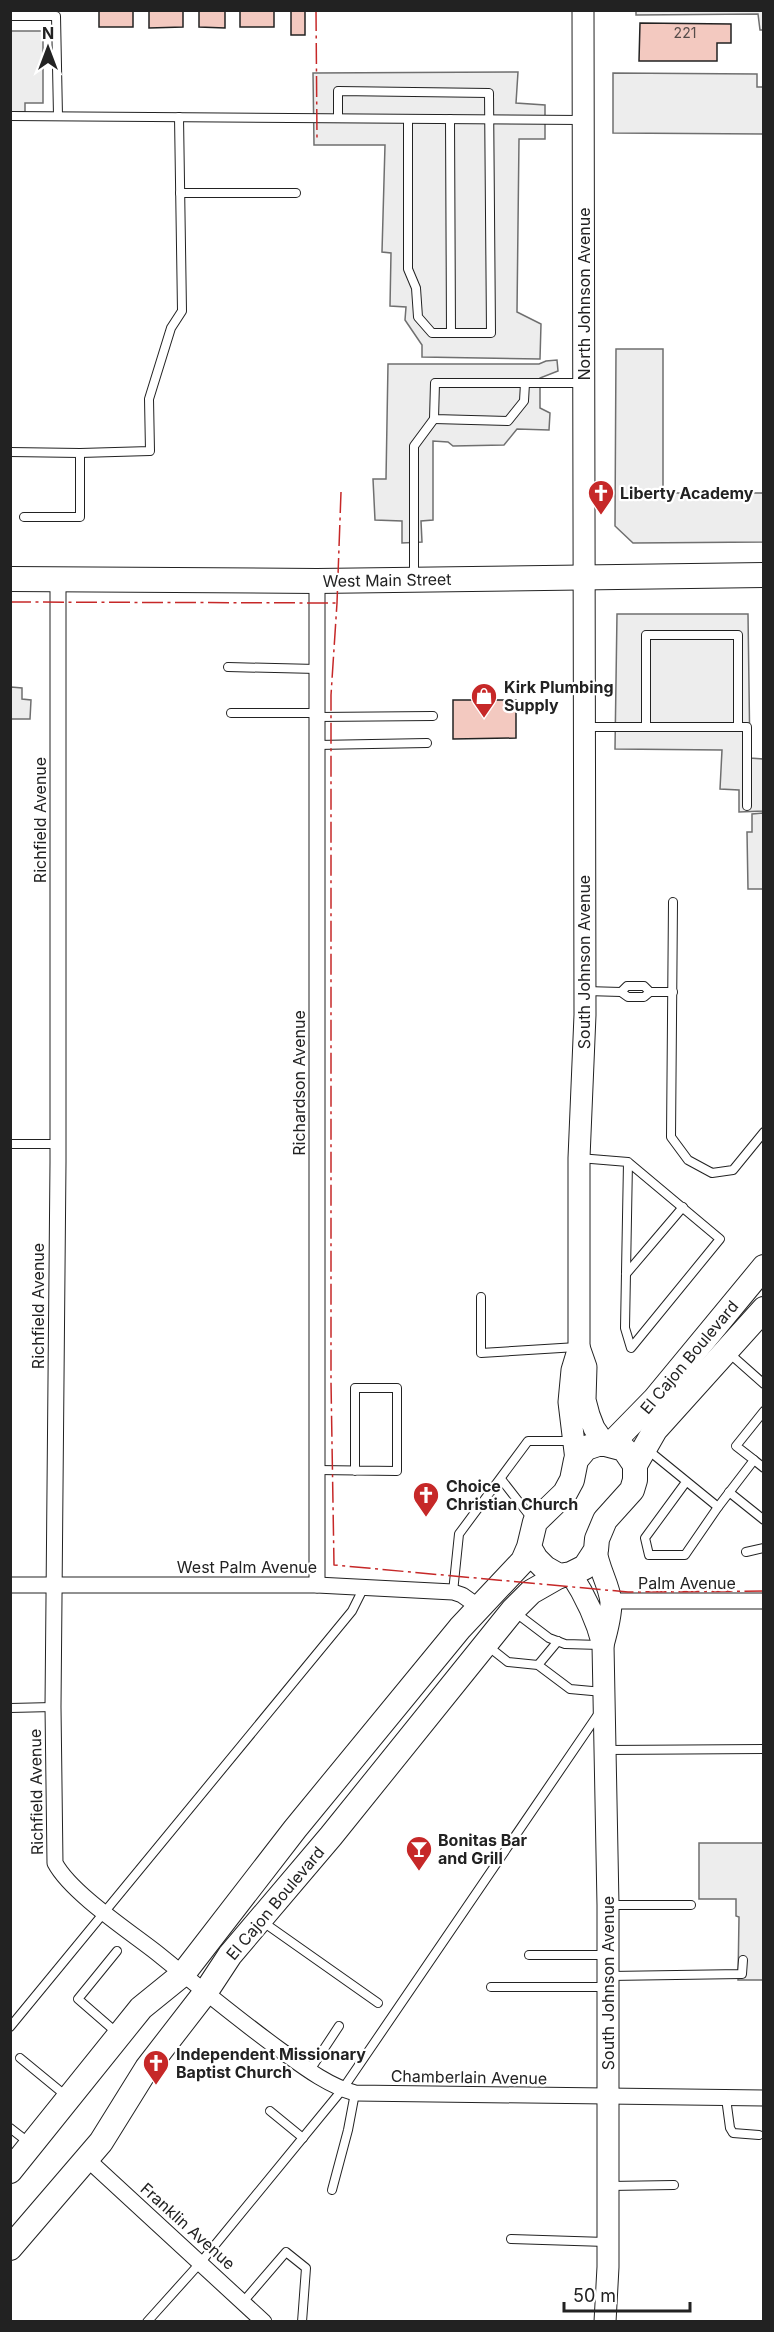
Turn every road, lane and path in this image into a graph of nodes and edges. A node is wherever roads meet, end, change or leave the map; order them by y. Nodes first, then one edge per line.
1 (583, 10) edge
2 (10, 16) edge
3 (10, 116) edge
4 (58, 116) junction
5 (179, 117) junction
6 (338, 118) junction
7 (408, 119) junction
8 (450, 119) junction
9 (490, 119) junction
10 (583, 120) junction
11 (180, 193) junction
12 (296, 193) dead end
13 (451, 333) junction
14 (525, 383) junction
15 (584, 383) junction
16 (435, 419) junction
17 (10, 452) edge
18 (80, 453) junction
19 (24, 517) dead end
20 (764, 575) edge
21 (585, 577) junction
22 (10, 579) edge
23 (58, 579) junction
24 (414, 580) junction
25 (317, 581) junction
26 (228, 667) dead end
27 (317, 669) junction
28 (231, 713) dead end
29 (317, 715) junction
30 (433, 716) dead end
31 (585, 727) junction
32 (646, 727) junction
33 (738, 727) junction
34 (427, 743) dead end
35 (317, 745) junction
36 (747, 806) dead end
37 (673, 902) dead end
38 (585, 991) junction
39 (673, 992) junction
40 (764, 1132) edge
41 (10, 1144) edge
42 (58, 1144) junction
43 (579, 1158) junction
44 (628, 1162) junction
45 (682, 1207) junction
46 (764, 1267) edge
47 (626, 1274) junction
48 (481, 1297) dead end
49 (764, 1309) edge
50 (579, 1347) junction
51 (726, 1350) junction
52 (764, 1384) edge
53 (764, 1411) edge
54 (608, 1444) junction
55 (575, 1451) junction
56 (640, 1456) junction
57 (754, 1460) junction
58 (764, 1468) edge
59 (317, 1470) junction
60 (355, 1471) junction
61 (501, 1479) junction
62 (686, 1482) junction
63 (729, 1492) junction
64 (718, 1507) junction
65 (764, 1520) edge
66 (535, 1522) junction
67 (529, 1546) junction
68 (764, 1548) edge
69 (596, 1550) junction
70 (746, 1552) dead end
71 (565, 1575) junction
72 (54, 1584) junction
73 (10, 1585) edge
74 (317, 1585) junction
75 (364, 1586) junction
76 (453, 1592) junction
77 (611, 1601) junction
78 (764, 1601) edge
79 (479, 1607) junction
80 (513, 1610) junction
81 (558, 1641) junction
82 (485, 1645) junction
83 (603, 1645) junction
84 (538, 1665) junction
85 (603, 1699) junction
86 (53, 1707) junction
87 (10, 1708) edge
88 (764, 1749) edge
89 (604, 1750) junction
90 (608, 1905) junction
91 (691, 1905) dead end
92 (103, 1912) junction
93 (260, 1919) junction
94 (117, 1951) dead end
95 (529, 1955) dead end
96 (743, 1960) dead end
97 (608, 1973) junction
98 (183, 1974) junction
99 (491, 1987) dead end
100 (205, 1993) junction
101 (378, 2003) dead end
102 (339, 2026) dead end
103 (10, 2027) edge
104 (120, 2035) junction
105 (20, 2058) dead end
106 (310, 2070) junction
107 (349, 2091) junction
108 (608, 2097) junction
109 (69, 2098) junction
110 (726, 2098) junction
111 (764, 2098) edge
112 (270, 2111) dead end
113 (10, 2128) edge
114 (759, 2135) dead end
115 (303, 2138) junction
116 (32, 2145) junction
117 (86, 2158) junction
118 (10, 2171) edge
119 (608, 2186) junction
120 (674, 2186) dead end
121 (332, 2190) dead end
122 (511, 2239) dead end
123 (608, 2242) junction
124 (10, 2248) edge
125 (201, 2262) junction
126 (243, 2302) junction
127 (147, 2322) edge
128 (264, 2322) edge
129 (302, 2322) edge
130 (605, 2322) edge

1 - 10 main road, North Johnson Avenue
2 - 4 lane
3 - 4 lane
4 - 5 lane
5 - 6 lane
5 - 11 lane
6 - 7 lane
6 - 9 lane
7 - 8 lane
7 - 13 lane
8 - 9 lane
8 - 13 lane
9 - 10 lane
9 - 13 lane
10 - 15 main road, North Johnson Avenue
11 - 12 lane
11 - 18 lane
14 - 15 lane
14 - 16 lane
14 - 16 lane
15 - 21 main road, North Johnson Avenue
16 - 24 lane
17 - 18 lane
18 - 19 lane
20 - 21 main road, West Main Street
21 - 24 main road, West Main Street
21 - 31 main road, South Johnson Avenue
22 - 23 main road, West Main Street
23 - 25 main road, West Main Street
23 - 42 street, Richfield Avenue
24 - 25 main road, West Main Street
25 - 27 street, Richardson Avenue
26 - 27 lane
27 - 29 street, Richardson Avenue
28 - 29 lane
29 - 30 lane
29 - 35 street, Richardson Avenue
31 - 32 lane
31 - 38 main road, South Johnson Avenue
32 - 33 lane
32 - 33 lane
33 - 36 lane
34 - 35 lane
35 - 59 street, Richardson Avenue
37 - 39 lane
38 - 39 lane
38 - 43 main road, South Johnson Avenue
39 - 40 lane
41 - 42 lane
42 - 72 street, Richfield Avenue
43 - 44 lane
43 - 50 main road, South Johnson Avenue
44 - 45 lane
44 - 47 lane
45 - 47 lane
45 - 47 lane
46 - 54 main road, El Cajon Boulevard
48 - 50 lane
49 - 51 main road, El Cajon Boulevard
50 - 54 main road, South Johnson Avenue
50 - 55 main road, South Johnson Avenue
51 - 52 lane
51 - 56 main road, El Cajon Boulevard
53 - 57 lane
54 - 55 main road
54 - 56 main road
55 - 61 lane
55 - 66 main road
56 - 62 lane
56 - 69 main road
57 - 58 lane
57 - 63 lane
59 - 60 lane
59 - 74 street, Richardson Avenue
60 - 60 lane
61 - 66 lane
61 - 76 lane
62 - 64 lane
62 - 64 lane
63 - 64 lane
63 - 65 lane
66 - 67 main road, El Cajon Boulevard
67 - 71 main road
67 - 79 main road, El Cajon Boulevard
68 - 70 lane
69 - 71 main road, El Cajon Boulevard
69 - 77 main road, South Johnson Avenue
71 - 80 main road, El Cajon Boulevard
71 - 83 main road, South Johnson Avenue
72 - 73 street, West Palm Avenue
72 - 74 street, West Palm Avenue
72 - 86 street, Richfield Avenue
74 - 75 street, West Palm Avenue
75 - 76 street, West Palm Avenue
75 - 92 lane
76 - 79 street, West Palm Avenue
77 - 78 street, Palm Avenue
77 - 83 main road, South Johnson Avenue
79 - 98 main road, El Cajon Boulevard
80 - 81 lane
80 - 82 main road, El Cajon Boulevard
81 - 83 lane
81 - 84 lane
82 - 84 lane
82 - 93 main road, El Cajon Boulevard
83 - 85 main road, South Johnson Avenue
84 - 85 lane
85 - 89 main road, South Johnson Avenue
85 - 107 lane
86 - 87 lane
86 - 92 street, Richfield Avenue
88 - 89 lane
89 - 90 main road, South Johnson Avenue
90 - 91 lane
90 - 97 main road, South Johnson Avenue
92 - 98 street, Richfield Avenue
92 - 103 lane
93 - 100 main road, El Cajon Boulevard
93 - 101 lane
94 - 104 lane
95 - 97 lane
96 - 97 lane
97 - 99 lane
97 - 108 main road, South Johnson Avenue
98 - 100 street, Richfield Avenue
98 - 104 main road, El Cajon Boulevard
100 - 106 street
100 - 117 main road, El Cajon Boulevard
102 - 106 lane
104 - 109 main road, El Cajon Boulevard
105 - 109 lane
106 - 107 street
107 - 108 street, Chamberlain Avenue
107 - 115 lane
107 - 121 lane
108 - 110 street, Chamberlain Avenue
108 - 119 main road, South Johnson Avenue
109 - 116 main road, El Cajon Boulevard
110 - 111 street, Chamberlain Avenue
110 - 114 lane
112 - 115 lane
113 - 116 lane
115 - 125 lane
116 - 118 main road, El Cajon Boulevard
117 - 124 main road, El Cajon Boulevard
117 - 125 street, Franklin Avenue
119 - 120 lane
119 - 123 main road, South Johnson Avenue
122 - 123 lane
123 - 130 main road, South Johnson Avenue
125 - 126 street, Franklin Avenue
125 - 127 lane
126 - 128 street, Franklin Avenue
126 - 129 lane

